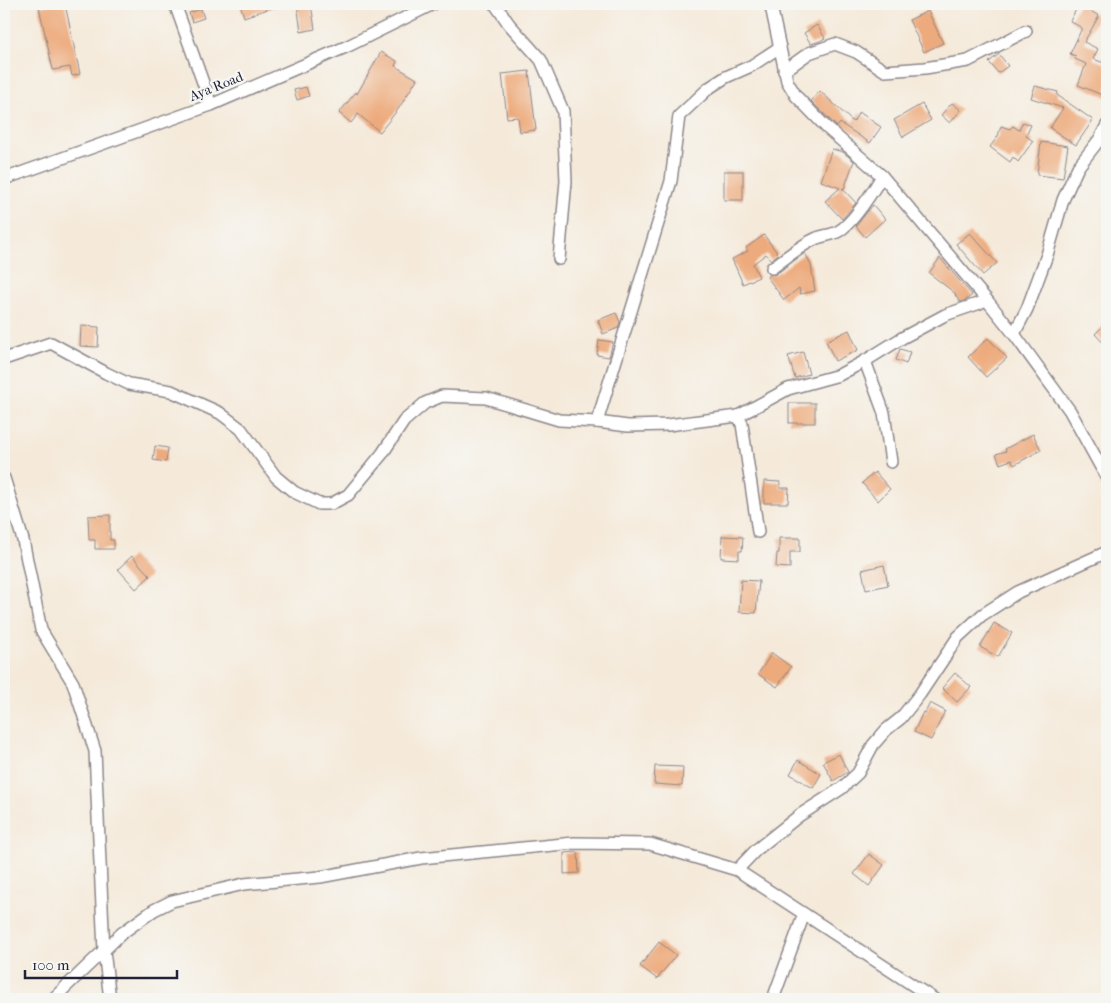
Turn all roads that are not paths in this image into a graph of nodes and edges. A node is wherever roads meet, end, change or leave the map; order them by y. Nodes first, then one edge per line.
1 (175, 4) edge
2 (433, 4) edge
3 (495, 4) edge
4 (770, 4) edge
5 (1026, 31) dead end
6 (780, 47) junction
7 (784, 71) junction
8 (211, 105) junction
9 (1107, 125) edge
10 (882, 176) junction
11 (4, 179) edge
12 (559, 259) dead end
13 (772, 268) dead end
14 (986, 299) junction
15 (1014, 334) junction
16 (4, 359) edge
17 (865, 361) junction
18 (738, 416) junction
19 (598, 422) junction
20 (891, 462) dead end
21 (4, 478) edge
22 (1107, 478) edge
23 (758, 532) dead end
24 (1107, 552) edge
25 (737, 870) junction
26 (804, 914) junction
27 (104, 951) junction
28 (53, 999) edge
29 (110, 999) edge
30 (773, 999) edge
31 (934, 999) edge

1 - 8 street
2 - 8 street, Aya Road
3 - 12 street
4 - 6 street
5 - 7 street
6 - 7 street
6 - 19 street
7 - 10 street
8 - 11 street, Aya Road
9 - 15 street
10 - 13 street
10 - 14 street
14 - 15 street
14 - 17 street
15 - 22 street
16 - 19 street
17 - 18 street
17 - 20 street
18 - 19 street
18 - 23 street
21 - 27 street
24 - 25 street
25 - 26 street
25 - 27 street
26 - 30 street
26 - 31 street
27 - 28 street
27 - 29 street

